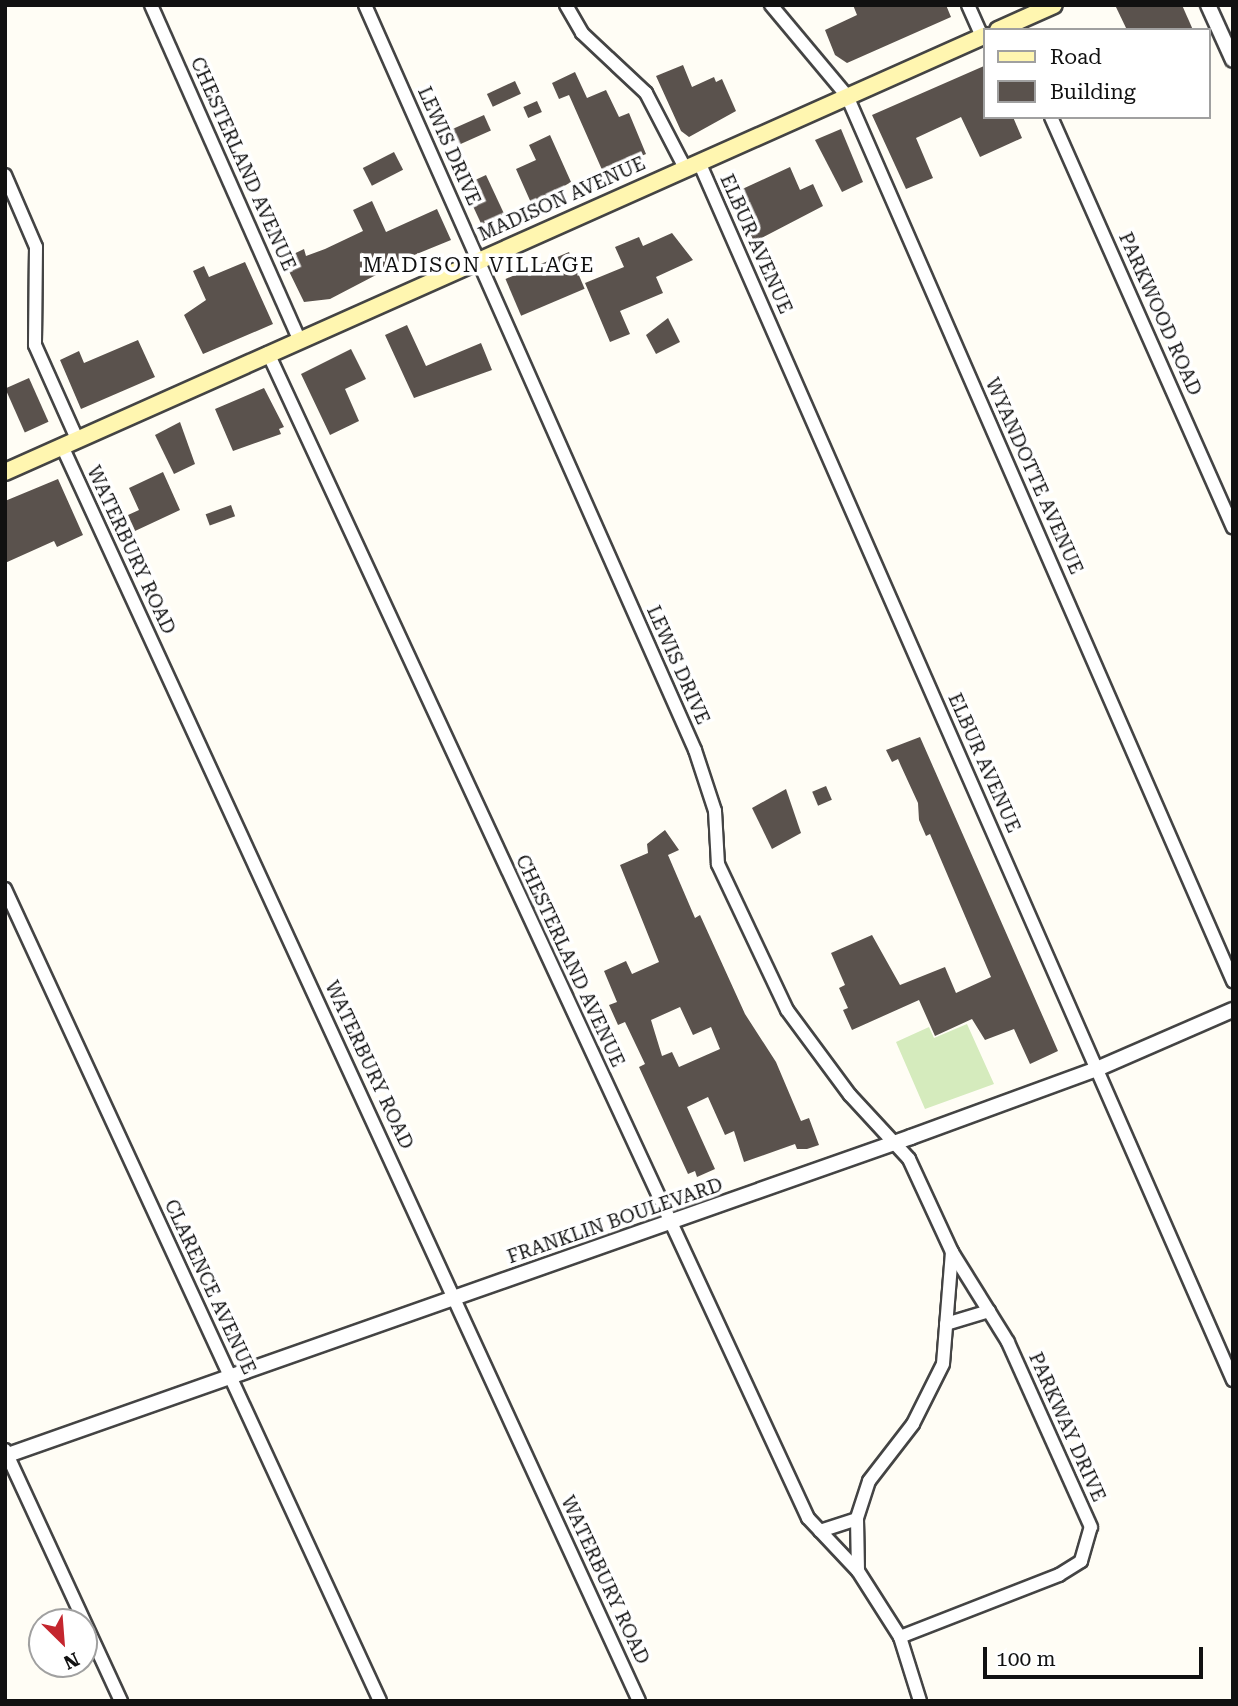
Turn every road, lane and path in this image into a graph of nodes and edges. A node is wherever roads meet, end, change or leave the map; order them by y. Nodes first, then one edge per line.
1 (150, 5) edge
2 (365, 5) edge
3 (566, 5) edge
4 (771, 5) edge
5 (968, 5) edge
6 (1054, 5) edge
7 (1208, 5) edge
8 (1007, 28) edge
9 (982, 34) edge
10 (982, 36) edge
11 (1233, 60) edge
12 (848, 96) junction
13 (1052, 119) edge
14 (692, 165) junction
15 (5, 175) edge
16 (478, 259) junction
17 (299, 339) junction
18 (268, 354) junction
19 (69, 443) junction
20 (5, 472) edge
21 (1233, 527) edge
22 (5, 889) edge
23 (1233, 981) edge
24 (1233, 1010) edge
25 (1097, 1069) junction
26 (895, 1143) junction
27 (669, 1222) junction
28 (952, 1252) junction
29 (455, 1298) junction
30 (989, 1311) junction
31 (946, 1324) junction
32 (230, 1376) junction
33 (1233, 1380) edge
34 (6, 1454) edge
35 (858, 1519) junction
36 (820, 1531) junction
37 (858, 1571) junction
38 (900, 1637) junction
39 (121, 1701) edge
40 (380, 1701) edge
41 (639, 1701) edge
42 (920, 1701) edge

1 - 17 street, CHESTERLAND AVENUE
2 - 16 street, LEWIS DRIVE
3 - 14 street, ELBUR AVENUE
4 - 12 street, WYANDOTTE AVENUE
5 - 9 street
6 - 8 main road
7 - 11 street
10 - 12 main road, MADISON AVENUE
12 - 14 main road, MADISON AVENUE
12 - 23 street, WYANDOTTE AVENUE
13 - 21 street, PARKWOOD ROAD
14 - 16 main road, MADISON AVENUE
14 - 25 street, ELBUR AVENUE
15 - 19 street, WATERBURY ROAD
16 - 17 main road, MADISON AVENUE
16 - 26 street, LEWIS DRIVE
17 - 18 main road, MADISON AVENUE
18 - 19 main road, MADISON AVENUE
18 - 27 street, CHESTERLAND AVENUE
19 - 20 main road, MADISON AVENUE
19 - 29 street, WATERBURY ROAD
22 - 32 street, CLARENCE AVENUE
24 - 25 street, FRANKLIN BOULEVARD
25 - 26 street, FRANKLIN BOULEVARD
25 - 33 street, ELBUR AVENUE
26 - 27 street, FRANKLIN BOULEVARD
26 - 28 street, LEWIS DRIVE
27 - 29 street, FRANKLIN BOULEVARD
27 - 36 street, CHESTERLAND AVENUE
28 - 30 street, PARKWAY DRIVE
28 - 31 street, LEWIS DRIVE
29 - 32 street, FRANKLIN BOULEVARD
29 - 41 street, WATERBURY ROAD
30 - 31 street
30 - 38 street, PARKWAY DRIVE
31 - 35 street, LEWIS DRIVE
32 - 34 street, FRANKLIN BOULEVARD
32 - 40 street, CLARENCE AVENUE
34 - 39 street
35 - 36 street
35 - 37 street, LEWIS DRIVE
36 - 37 street, CHESTERLAND AVENUE
37 - 38 street
38 - 42 street

